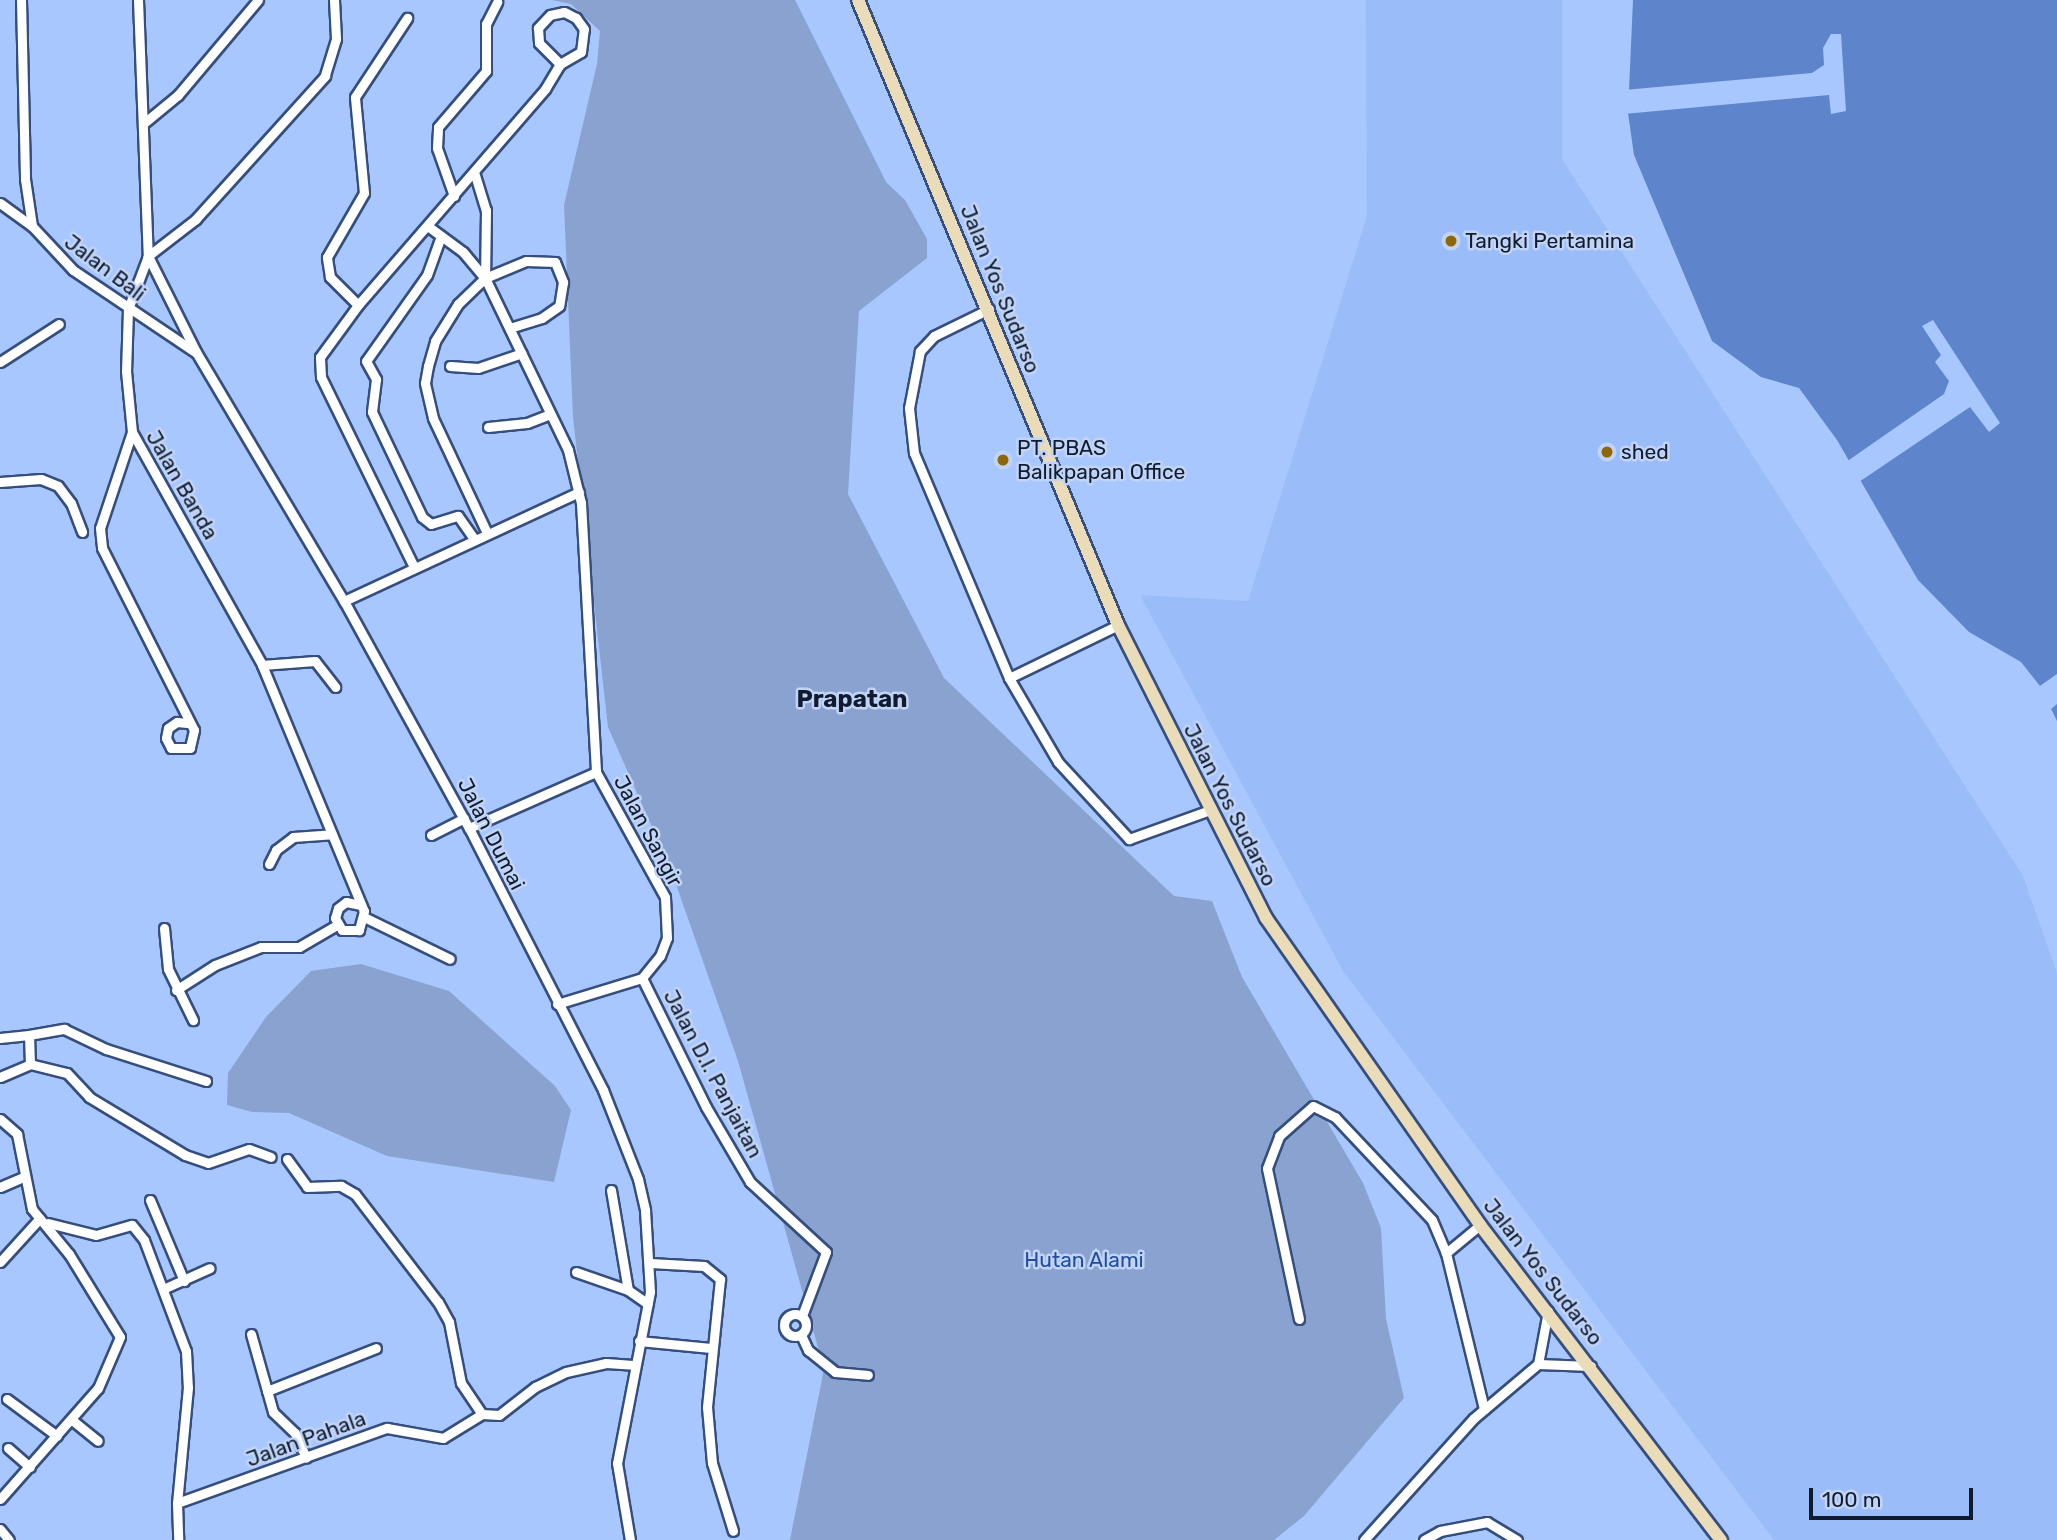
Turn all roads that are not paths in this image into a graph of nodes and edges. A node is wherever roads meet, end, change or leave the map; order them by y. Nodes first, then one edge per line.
1 (21, 0) edge
2 (138, 0) edge
3 (258, 0) edge
4 (334, 0) edge
5 (858, 0) edge
6 (497, 2) dead end
7 (407, 18) dead end
8 (559, 64) junction
9 (144, 122) junction
10 (475, 175) junction
11 (454, 196) junction
12 (0, 203) edge
13 (32, 226) junction
14 (429, 227) junction
15 (441, 236) junction
16 (148, 256) junction
17 (485, 278) junction
18 (358, 305) junction
19 (128, 309) junction
20 (989, 309) junction
21 (59, 324) dead end
22 (510, 328) junction
23 (196, 352) junction
24 (522, 353) junction
25 (0, 362) edge
26 (450, 366) dead end
27 (550, 414) junction
28 (488, 427) dead end
29 (132, 432) junction
30 (0, 482) edge
31 (579, 492) junction
32 (82, 532) dead end
33 (487, 533) junction
34 (474, 539) junction
35 (413, 565) junction
36 (344, 601) junction
37 (1118, 625) junction
38 (262, 665) junction
39 (1009, 678) junction
40 (335, 687) dead end
41 (187, 723) dead end
42 (596, 772) junction
43 (1210, 810) junction
44 (464, 818) junction
45 (469, 828) junction
46 (332, 834) junction
47 (431, 835) dead end
48 (269, 864) dead end
49 (360, 905) junction
50 (366, 918) junction
51 (337, 925) junction
52 (164, 928) dead end
53 (450, 959) dead end
54 (642, 978) junction
55 (176, 990) junction
56 (557, 1004) junction
57 (193, 1020) dead end
58 (29, 1035) junction
59 (0, 1038) edge
60 (30, 1064) junction
61 (0, 1077) edge
62 (206, 1081) dead end
63 (0, 1119) edge
64 (271, 1157) dead end
65 (287, 1159) dead end
66 (23, 1177) junction
67 (0, 1187) edge
68 (611, 1190) dead end
69 (150, 1200) dead end
70 (44, 1221) junction
71 (1480, 1225) junction
72 (1446, 1253) junction
73 (0, 1262) edge
74 (650, 1263) junction
75 (210, 1268) dead end
76 (576, 1272) dead end
77 (184, 1280) junction
78 (163, 1289) junction
79 (628, 1290) junction
80 (648, 1304) junction
81 (1549, 1310) junction
82 (802, 1316) junction
83 (1299, 1319) dead end
84 (251, 1334) dead end
85 (801, 1335) junction
86 (639, 1341) junction
87 (376, 1348) dead end
88 (710, 1348) junction
89 (1538, 1364) junction
90 (633, 1365) junction
91 (1591, 1366) junction
92 (868, 1375) dead end
93 (267, 1391) junction
94 (7, 1399) dead end
95 (1484, 1409) junction
96 (482, 1414) junction
97 (72, 1420) junction
98 (57, 1436) junction
99 (98, 1441) dead end
100 (8, 1448) dead end
101 (306, 1458) junction
102 (30, 1467) junction
103 (0, 1499) edge
104 (177, 1503) junction
105 (0, 1529) edge
106 (733, 1531) dead end
107 (9, 1540) edge
108 (178, 1540) edge
109 (630, 1540) edge
110 (1364, 1540) edge
111 (1424, 1540) edge
112 (1517, 1540) edge
113 (1721, 1540) edge

1 - 13 street
2 - 9 street
3 - 9 street
4 - 16 street
5 - 20 main road, Jalan Yos Sudarso
6 - 11 street
7 - 18 street
8 - 8 street
8 - 10 street
9 - 16 street
10 - 11 street
10 - 17 street, Jalan Sangir
11 - 14 street
12 - 13 street, Jalan Bali
13 - 19 street, Jalan Bali
14 - 15 street, Jalan Sangir
14 - 18 street
15 - 17 street, Jalan Sangir
15 - 34 street
16 - 19 street, Jalan Banda
16 - 23 street, Jalan Dumai
17 - 22 street, Jalan Sangir
17 - 22 street
17 - 33 street
18 - 35 street
19 - 23 street, Jalan Bali
19 - 29 street, Jalan Banda
20 - 37 main road, Jalan Yos Sudarso
20 - 39 street
21 - 25 street
22 - 24 street, Jalan Sangir
23 - 36 street, Jalan Dumai
24 - 26 street
24 - 27 street, Jalan Sangir
27 - 28 street
27 - 31 street, Jalan Sangir
29 - 38 street, Jalan Banda
29 - 41 street
30 - 32 street
31 - 33 street
31 - 42 street, Jalan Sangir
33 - 34 street
34 - 35 street
35 - 36 street
36 - 44 street, Jalan Dumai
37 - 39 street
37 - 43 main road, Jalan Yos Sudarso
38 - 40 street
38 - 46 street, Jalan Banda
39 - 43 street
42 - 45 street, Jalan Sangir
42 - 54 street, Jalan Sangir
43 - 71 main road, Jalan Yos Sudarso
44 - 45 street, Jalan Dumai
44 - 47 street
45 - 56 street, Jalan Dumai
46 - 48 street
46 - 49 street, Jalan Banda
49 - 50 street
49 - 51 street
50 - 51 street
50 - 53 street
51 - 55 street
52 - 55 street
54 - 56 street
54 - 82 street, Jalan D.I. Panjaitan
55 - 57 street
56 - 74 street, Jalan Dumai
58 - 59 street
58 - 60 street
58 - 62 street
60 - 61 street
60 - 64 street
63 - 66 street
65 - 96 street
66 - 67 street
66 - 70 street
68 - 79 street
69 - 77 street
70 - 73 street
70 - 78 street
70 - 97 street
71 - 72 street
71 - 81 main road, Jalan Yos Sudarso
72 - 83 street
72 - 95 street
74 - 80 street, Jalan Dumai
74 - 88 street
75 - 77 street
76 - 79 street
77 - 78 street
78 - 104 street
79 - 80 street
80 - 86 street, Jalan Dumai
81 - 89 street
81 - 91 main road, Jalan Yos Sudarso
82 - 85 street
82 - 85 street
84 - 93 street
85 - 92 street
86 - 88 street
86 - 90 street, Jalan Dumai
87 - 93 street
88 - 106 street
89 - 91 street
89 - 95 street
90 - 96 street, Jalan Pahala
90 - 109 street, Jalan Dumai
91 - 113 main road, Jalan Yos Sudarso
93 - 101 street
94 - 98 street
95 - 110 street
96 - 101 street, Jalan Pahala
97 - 98 street
97 - 99 street
98 - 102 street
100 - 102 street
101 - 104 street, Jalan Pahala
102 - 103 street
104 - 108 street
105 - 107 street
111 - 112 street

